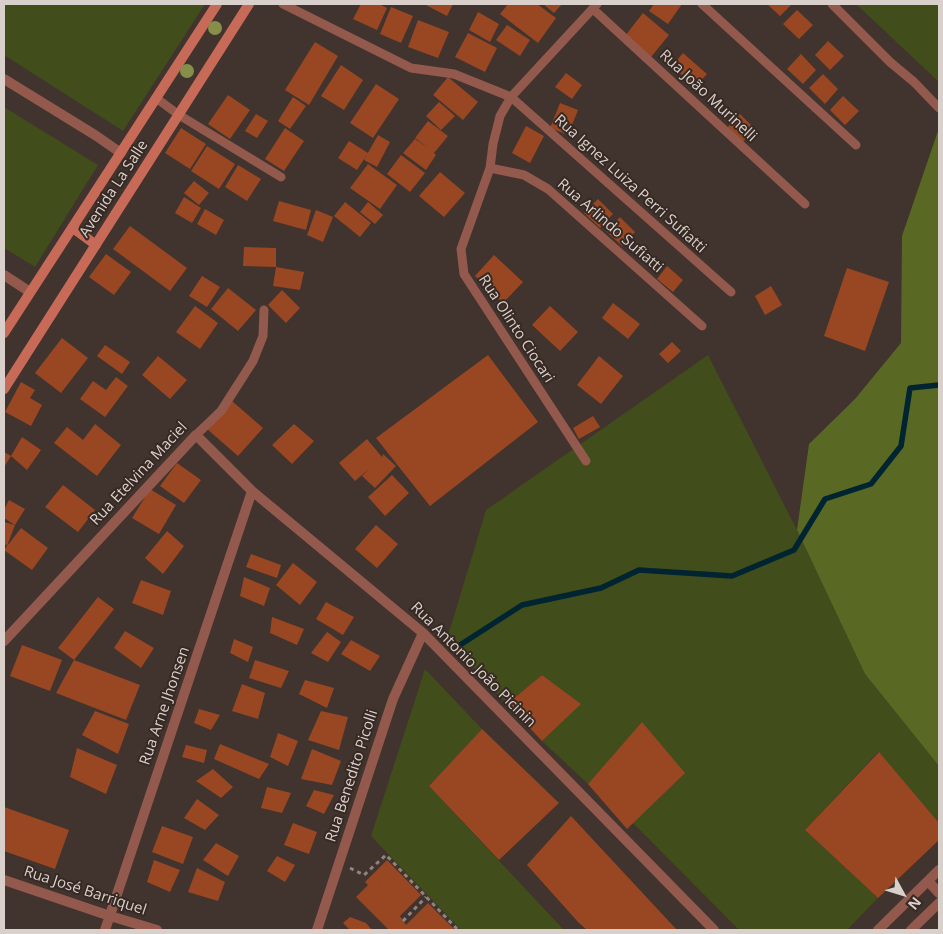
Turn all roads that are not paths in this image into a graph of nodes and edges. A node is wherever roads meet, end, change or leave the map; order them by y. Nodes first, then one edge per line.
1 (217, 4) edge
2 (249, 4) edge
3 (283, 4) edge
4 (702, 4) edge
5 (832, 4) edge
6 (595, 6) edge
7 (4, 79) edge
8 (511, 97) junction
9 (156, 98) junction
10 (939, 108) edge
11 (179, 115) junction
12 (856, 145) dead end
13 (121, 153) junction
14 (490, 168) junction
15 (281, 177) dead end
16 (805, 204) dead end
17 (73, 228) junction
18 (96, 245) junction
19 (4, 275) edge
20 (30, 292) junction
21 (731, 292) dead end
22 (264, 310) dead end
23 (702, 326) dead end
24 (4, 333) edge
25 (4, 389) edge
26 (196, 435) junction
27 (586, 461) dead end
28 (252, 490) junction
29 (423, 633) junction
30 (4, 641) edge
31 (939, 870) edge
32 (4, 880) edge
33 (928, 881) junction
34 (939, 893) edge
35 (939, 903) edge
36 (110, 916) junction
37 (105, 930) edge
38 (157, 930) edge
39 (317, 930) edge
40 (714, 930) edge
41 (878, 930) edge
42 (911, 930) edge

1 - 9 main road, Avenida La Salle
2 - 11 main road, Avenida La Salle
3 - 8 lane, Rua Ignez Luiza Perri Sufiatti
4 - 12 lane
5 - 10 lane
6 - 8 lane, Rua Olinto Ciocari
6 - 16 lane, Rua João Murinelli
7 - 13 street
8 - 14 lane, Rua Olinto Ciocari
8 - 21 lane, Rua Ignez Luiza Perri Sufiatti
9 - 11 lane
9 - 13 main road, Avenida La Salle
11 - 15 lane
11 - 18 main road, Avenida La Salle
13 - 17 main road, Avenida La Salle
14 - 23 lane, Rua Arlindo Sufiatti
14 - 27 lane, Rua Olinto Ciocari
17 - 18 main road
17 - 20 main road, Avenida La Salle
18 - 25 main road, Avenida La Salle
19 - 20 street
20 - 24 main road, Avenida La Salle
22 - 26 lane, Rua Etelvina Maciel
26 - 28 street, Rua Antonio João Picinin
26 - 30 street, Rua Etelvina Maciel
28 - 29 street, Rua Antonio João Picinin
28 - 36 street, Rua Arne Jhonsen
29 - 39 street, Rua Benedito Picolli
29 - 40 street, Rua Antonio João Picinin
31 - 33 street
32 - 36 street, Rua José Barriquel
33 - 34 street
33 - 41 street
35 - 42 street
36 - 37 street, Rua Arne Jhonsen
36 - 38 street, Rua José Barriquel

